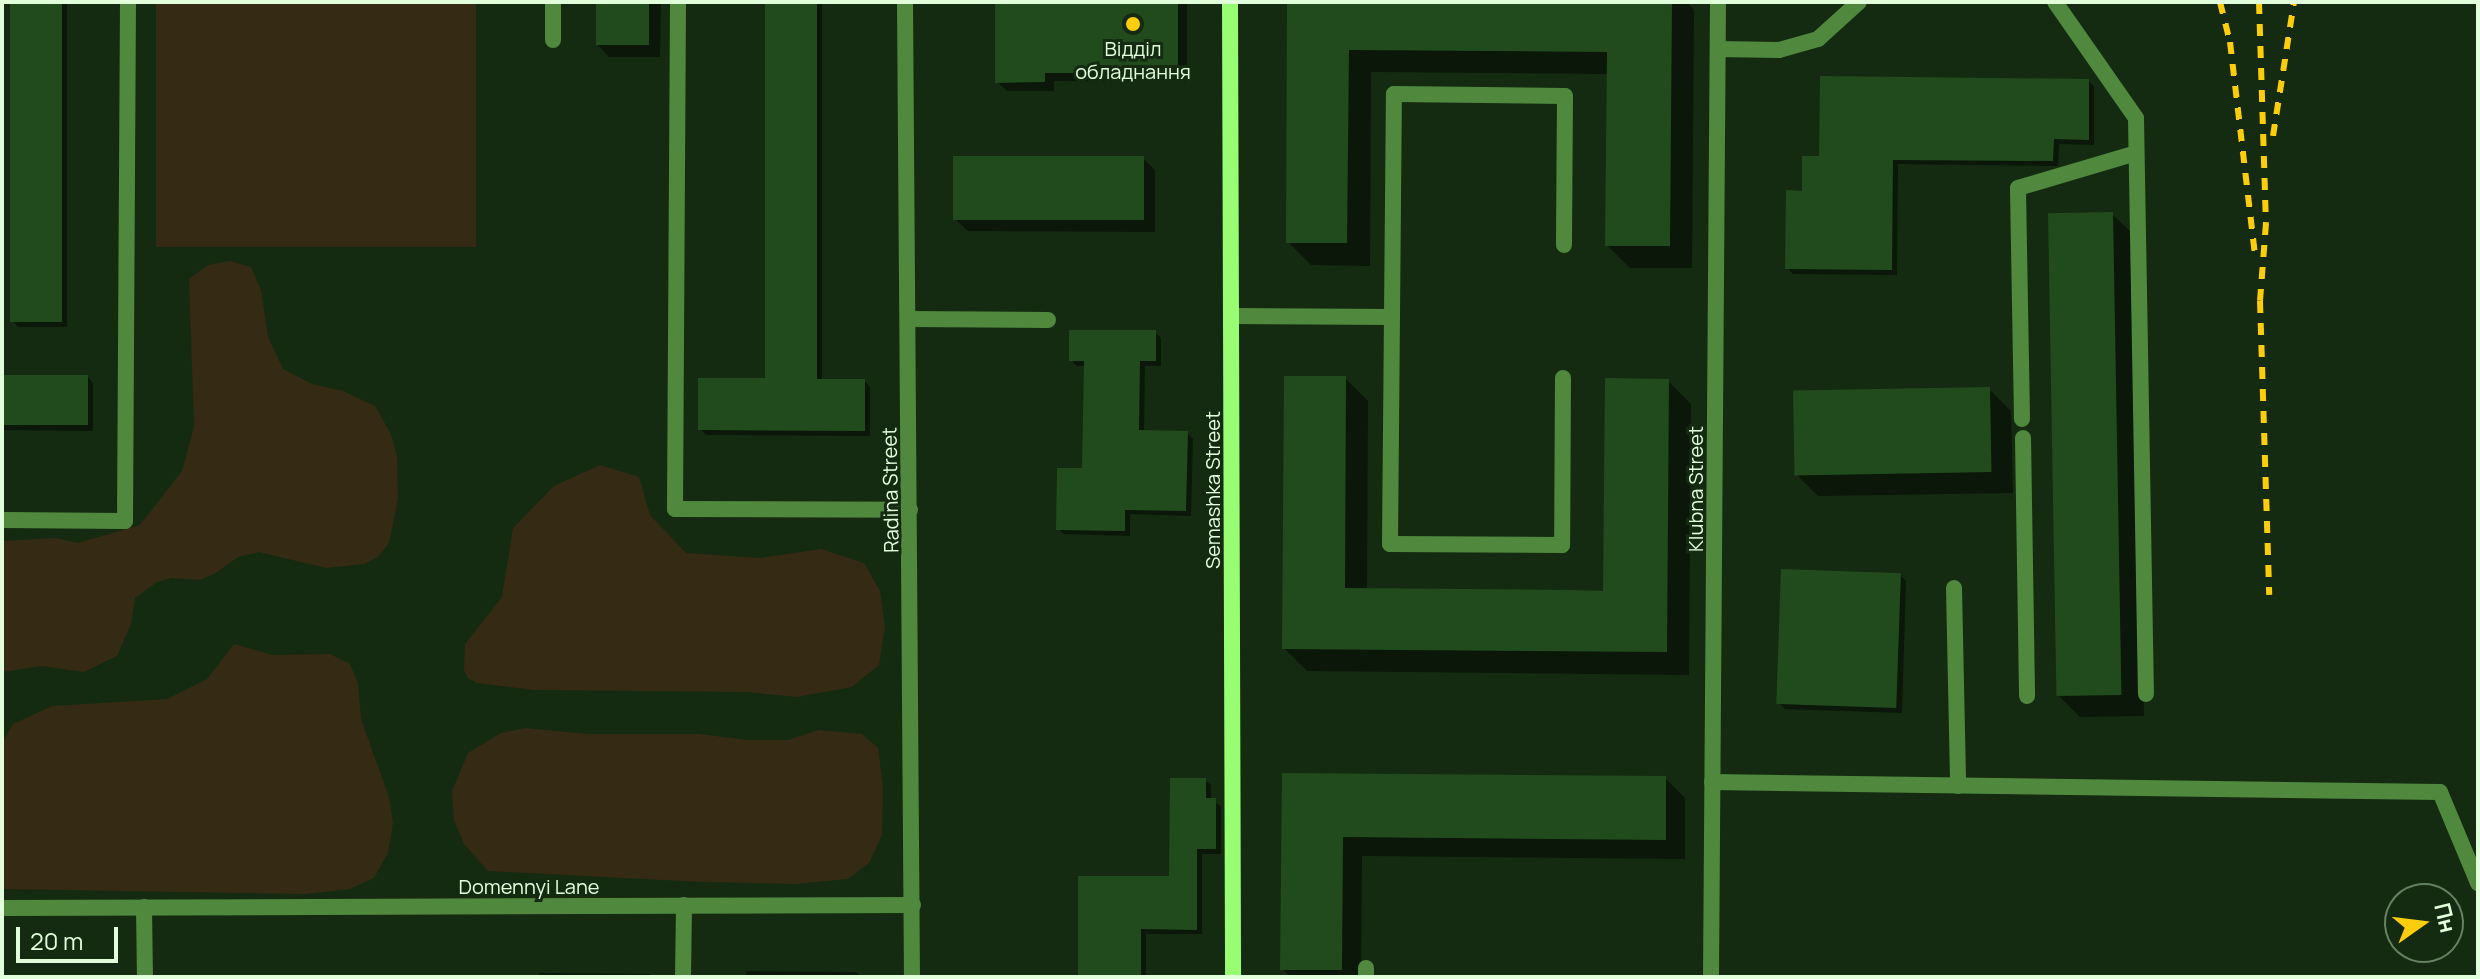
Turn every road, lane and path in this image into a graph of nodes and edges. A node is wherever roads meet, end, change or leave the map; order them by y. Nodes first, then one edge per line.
1 (128, 2) edge
2 (553, 2) edge
3 (678, 2) edge
4 (905, 2) edge
5 (1230, 2) edge
6 (1718, 2) edge
7 (1859, 2) edge
8 (2055, 2) edge
9 (553, 40) dead end
10 (1718, 49) junction
11 (2136, 153) junction
12 (1564, 245) dead end
13 (1231, 316) junction
14 (1392, 317) junction
15 (909, 319) junction
16 (1048, 320) dead end
17 (1563, 378) dead end
18 (2022, 419) dead end
19 (2023, 438) dead end
20 (910, 510) junction
21 (2, 520) edge
22 (1954, 588) dead end
23 (2146, 694) dead end
24 (2027, 696) dead end
25 (1712, 782) junction
26 (1958, 786) junction
27 (2478, 883) edge
28 (684, 905) junction
29 (913, 905) junction
30 (144, 907) junction
31 (2, 908) edge
32 (145, 977) edge
33 (683, 977) edge
34 (912, 977) edge
35 (1233, 977) edge
36 (1711, 977) edge

1 - 21 street
2 - 9 street
3 - 20 street
4 - 15 street, Radina Street
5 - 13 street, Semashka Street
6 - 10 street, Klubna Street
7 - 10 street
8 - 11 street
10 - 25 street, Klubna Street
11 - 18 street
11 - 23 street
12 - 14 street
13 - 14 street
13 - 35 street, Semashka Street
14 - 17 street
15 - 16 street
15 - 20 street, Radina Street
19 - 24 street
20 - 29 street, Radina Street
22 - 26 street
25 - 26 street
25 - 36 street, Klubna Street
26 - 27 street
28 - 29 street, Domennyi Lane
28 - 30 street, Domennyi Lane
28 - 33 street
29 - 34 street, Radina Street
30 - 31 street, Domennyi Lane
30 - 32 street

